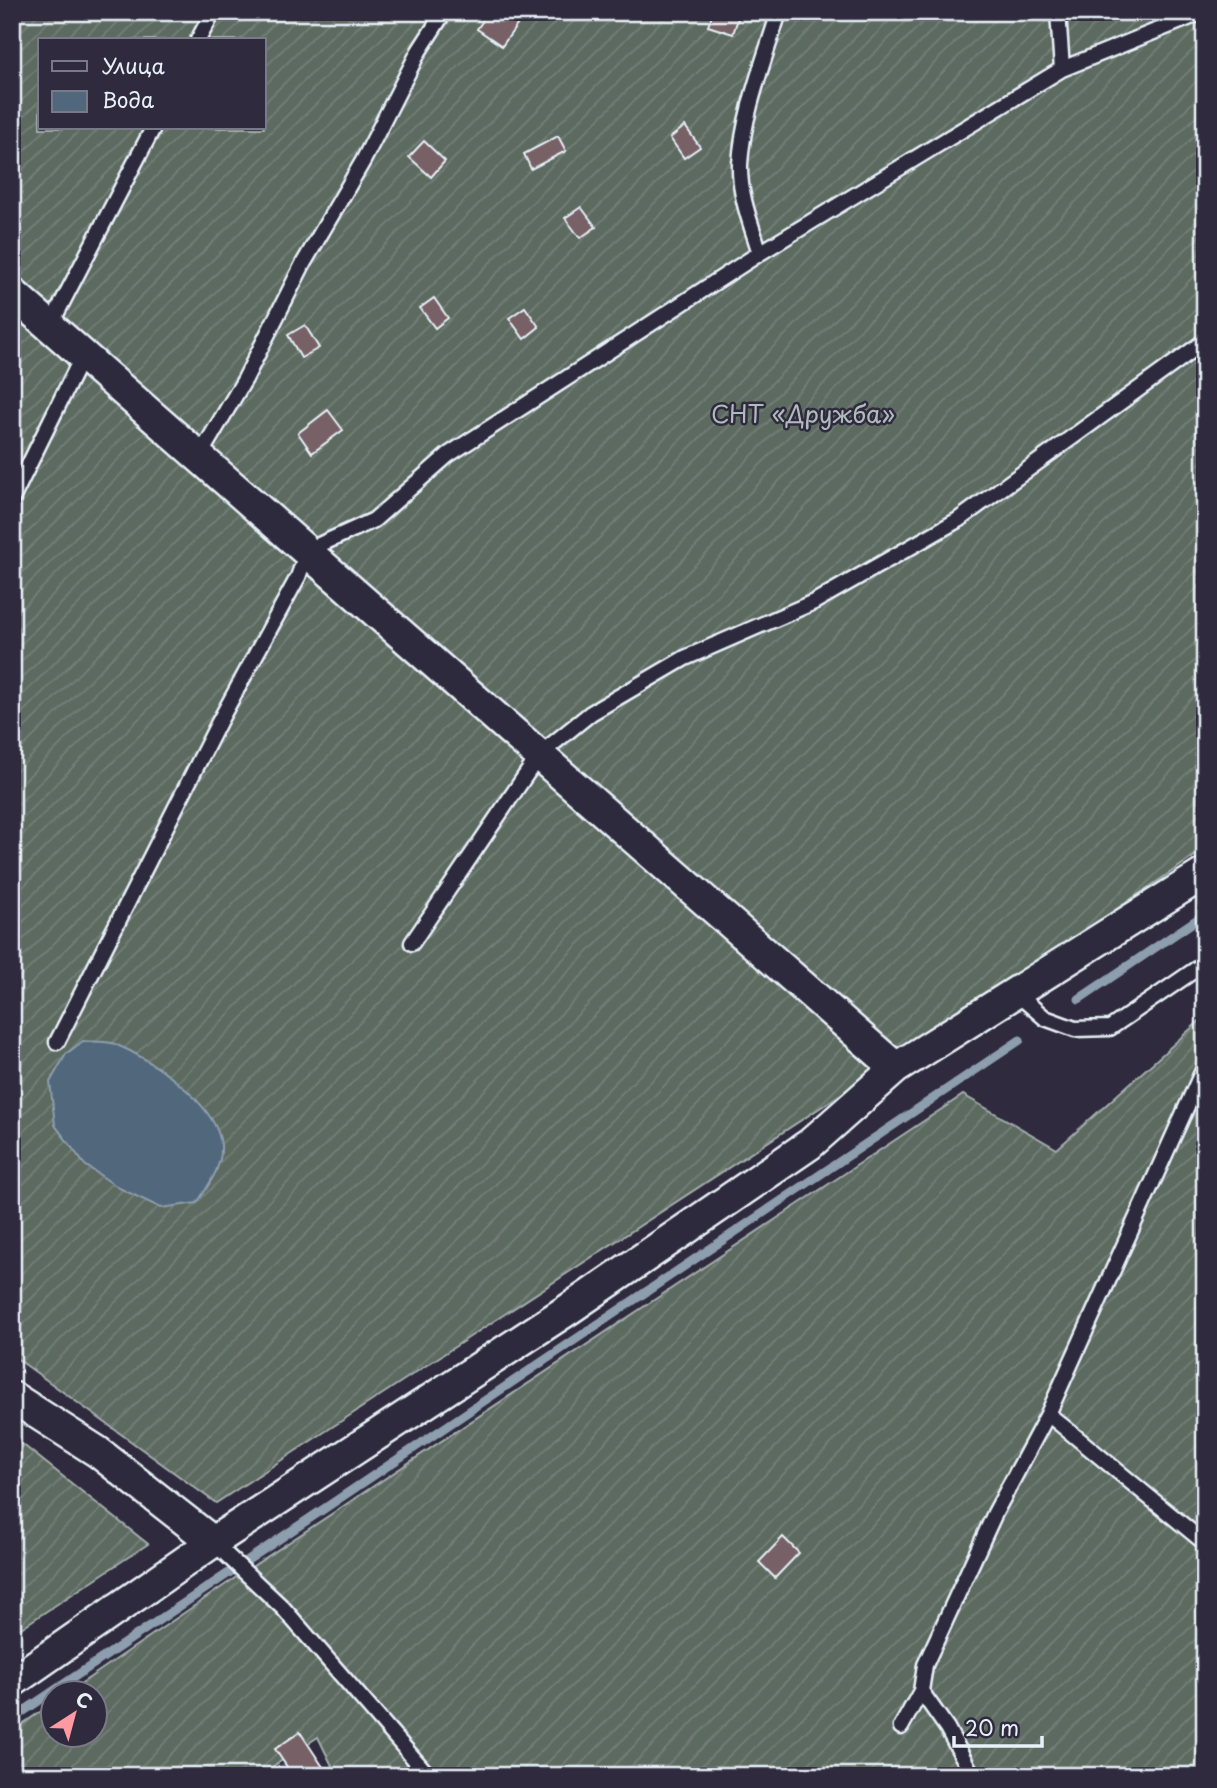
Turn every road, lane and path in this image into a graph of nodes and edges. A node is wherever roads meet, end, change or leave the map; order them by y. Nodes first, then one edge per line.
1 (213, 12) edge
2 (444, 12) edge
3 (779, 12) edge
4 (1058, 12) edge
5 (1203, 12) edge
6 (199, 38) edge
7 (1062, 69) junction
8 (152, 130) edge
9 (760, 253) junction
10 (12, 293) edge
11 (51, 324) junction
12 (1205, 341) edge
13 (84, 353) junction
14 (200, 455) junction
15 (12, 499) edge
16 (308, 550) junction
17 (540, 754) junction
18 (1205, 873) edge
19 (412, 943) dead end
20 (1205, 962) edge
21 (1017, 994) junction
22 (57, 1042) dead end
23 (1205, 1066) edge
24 (896, 1068) junction
25 (12, 1397) edge
26 (1048, 1415) junction
27 (1205, 1543) edge
28 (219, 1548) junction
29 (12, 1682) edge
30 (921, 1691) junction
31 (901, 1727) dead end
32 (429, 1776) edge
33 (972, 1776) edge

1 - 6 lane
2 - 14 lane
3 - 9 lane
4 - 7 lane
5 - 7 lane
7 - 9 lane
8 - 11 lane
9 - 16 lane
10 - 11 street
11 - 13 street
12 - 17 lane
13 - 14 street
13 - 15 lane
14 - 16 street
16 - 17 street
16 - 22 lane
17 - 19 lane
17 - 24 street
18 - 21 street
20 - 21 lane
21 - 24 street
23 - 26 lane
24 - 28 street
25 - 28 street
26 - 27 lane
26 - 30 lane
28 - 29 street
28 - 32 lane
30 - 31 lane
30 - 33 lane

